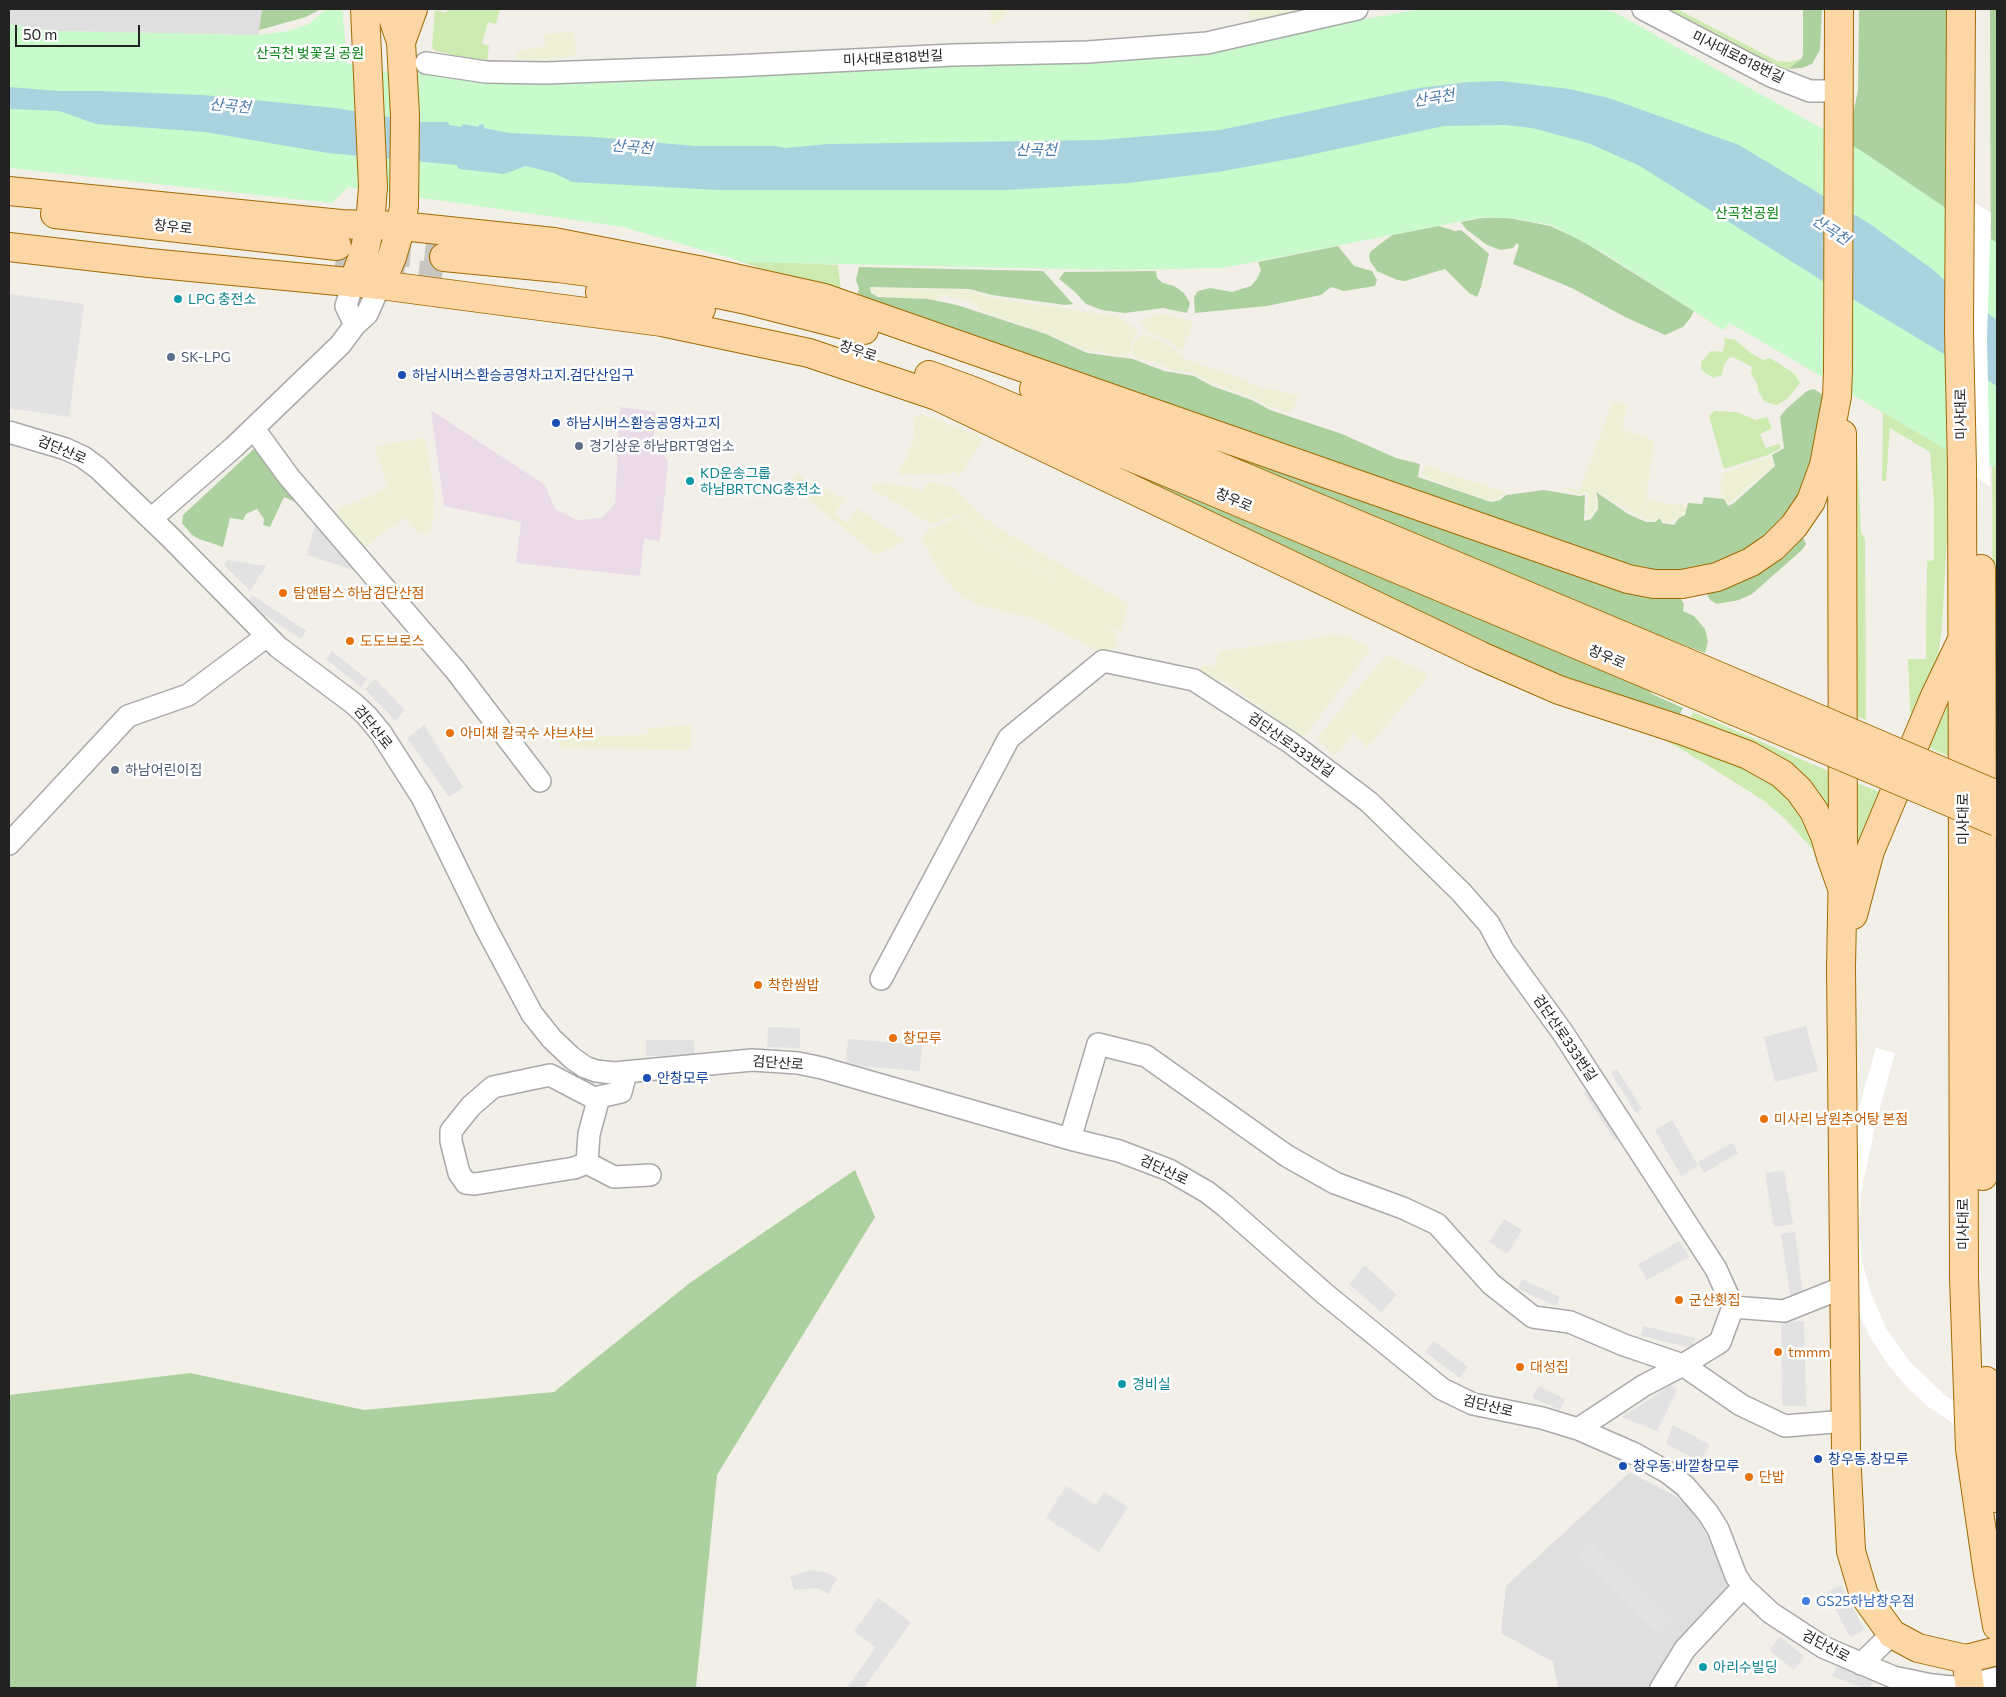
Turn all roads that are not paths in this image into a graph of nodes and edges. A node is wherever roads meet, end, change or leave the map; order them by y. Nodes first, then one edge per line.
1 (365, 9) edge
2 (390, 9) edge
3 (413, 9) edge
4 (1356, 9) edge
5 (1643, 9) edge
6 (1839, 9) edge
7 (1846, 9) edge
8 (1961, 9) edge
9 (1979, 9) edge
10 (401, 42) junction
11 (1838, 46) junction
12 (426, 63) dead end
13 (1838, 91) junction
14 (9, 191) edge
15 (1970, 200) junction
16 (9, 209) edge
17 (370, 225) junction
18 (400, 226) junction
19 (9, 228) edge
20 (9, 247) edge
21 (342, 264) junction
22 (443, 267) tunnel mouth
23 (380, 285) junction
24 (354, 325) junction
25 (1837, 383) junction
26 (254, 429) junction
27 (9, 432) edge
28 (1971, 473) junction
29 (151, 519) junction
30 (267, 636) junction
31 (1963, 637) junction
32 (1678, 673) junction
33 (540, 781) dead end
34 (1997, 795) edge
35 (1997, 822) edge
36 (9, 844) edge
37 (1842, 888) junction
38 (1841, 968) junction
39 (881, 979) dead end
40 (626, 1073) junction
41 (599, 1097) junction
42 (1070, 1139) junction
43 (587, 1163) junction
44 (650, 1175) dead end
45 (1844, 1287) junction
46 (1734, 1307) junction
47 (1683, 1365) junction
48 (1846, 1421) junction
49 (1578, 1429) junction
50 (1848, 1506) junction
51 (1997, 1519) edge
52 (1743, 1587) junction
53 (1997, 1626) edge
54 (1892, 1634) junction
55 (1997, 1638) edge
56 (1997, 1651) edge
57 (1861, 1664) junction
58 (1969, 1678) edge
59 (1997, 1678) edge
60 (1661, 1688) edge

1 - 17 main road
2 - 10 main road
3 - 10 main road
4 - 12 street, 미사대로818번길
5 - 13 street, 미사대로818번길
6 - 11 main road
7 - 11 main road
8 - 15 main road, 미사대로
9 - 15 main road, 미사대로
10 - 18 main road
11 - 13 main road
13 - 25 main road
14 - 17 main road
15 - 28 main road, 미사대로
16 - 21 main road, 창우로
17 - 18 main road
17 - 21 main road
18 - 23 main road
18 - 25 main road
19 - 21 main road, 창우로
20 - 21 main road
21 - 23 main road
21 - 24 street
22 - 32 main road, 창우로
23 - 24 street
23 - 37 main road
24 - 26 street
25 - 37 main road
26 - 29 street
26 - 33 street
27 - 29 street, 검단산로
28 - 31 main road, 미사대로
28 - 51 main road, 미사대로
29 - 30 street, 검단산로
30 - 36 street
30 - 40 street, 검단산로
31 - 38 main road
31 - 53 main road, 미사대로
32 - 34 main road, bridge
32 - 35 main road, 창우로, bridge
37 - 38 main road
38 - 45 main road
39 - 46 street, 검단산로333번길
40 - 41 street
40 - 42 street, 검단산로
41 - 43 street
41 - 43 street
42 - 47 street
42 - 49 street, 검단산로
43 - 44 street
45 - 46 street
45 - 48 main road
46 - 47 street
47 - 48 street
47 - 49 street
48 - 50 main road
49 - 52 street, 검단산로
50 - 54 main road
50 - 55 main road
52 - 57 street, 검단산로
52 - 60 street
54 - 57 street, 검단산로
54 - 58 main road
56 - 58 main road
57 - 58 street, 검단산로
58 - 59 street, 검단산로

